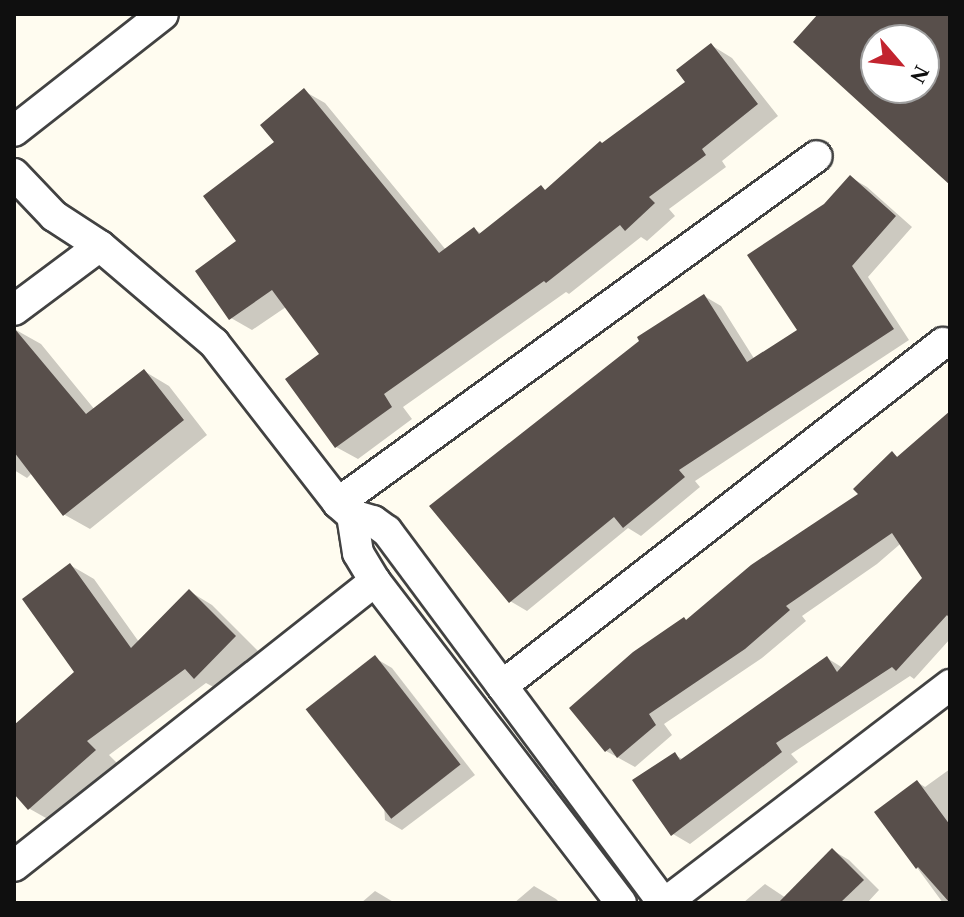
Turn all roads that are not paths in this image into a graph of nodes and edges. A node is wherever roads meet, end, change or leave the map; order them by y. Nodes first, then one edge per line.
1 (163, 14) edge
2 (14, 131) edge
3 (817, 156) dead end
4 (14, 174) edge
5 (100, 246) junction
6 (14, 310) edge
7 (943, 343) dead end
8 (345, 509) junction
9 (375, 581) junction
10 (950, 685) edge
11 (502, 686) junction
12 (14, 866) edge
13 (621, 903) edge
14 (664, 903) edge

1 - 2 street
3 - 8 street
4 - 5 street
5 - 6 street
5 - 8 street
7 - 11 street
8 - 9 street
8 - 11 street
9 - 12 street
9 - 13 street
10 - 14 street
11 - 14 street

